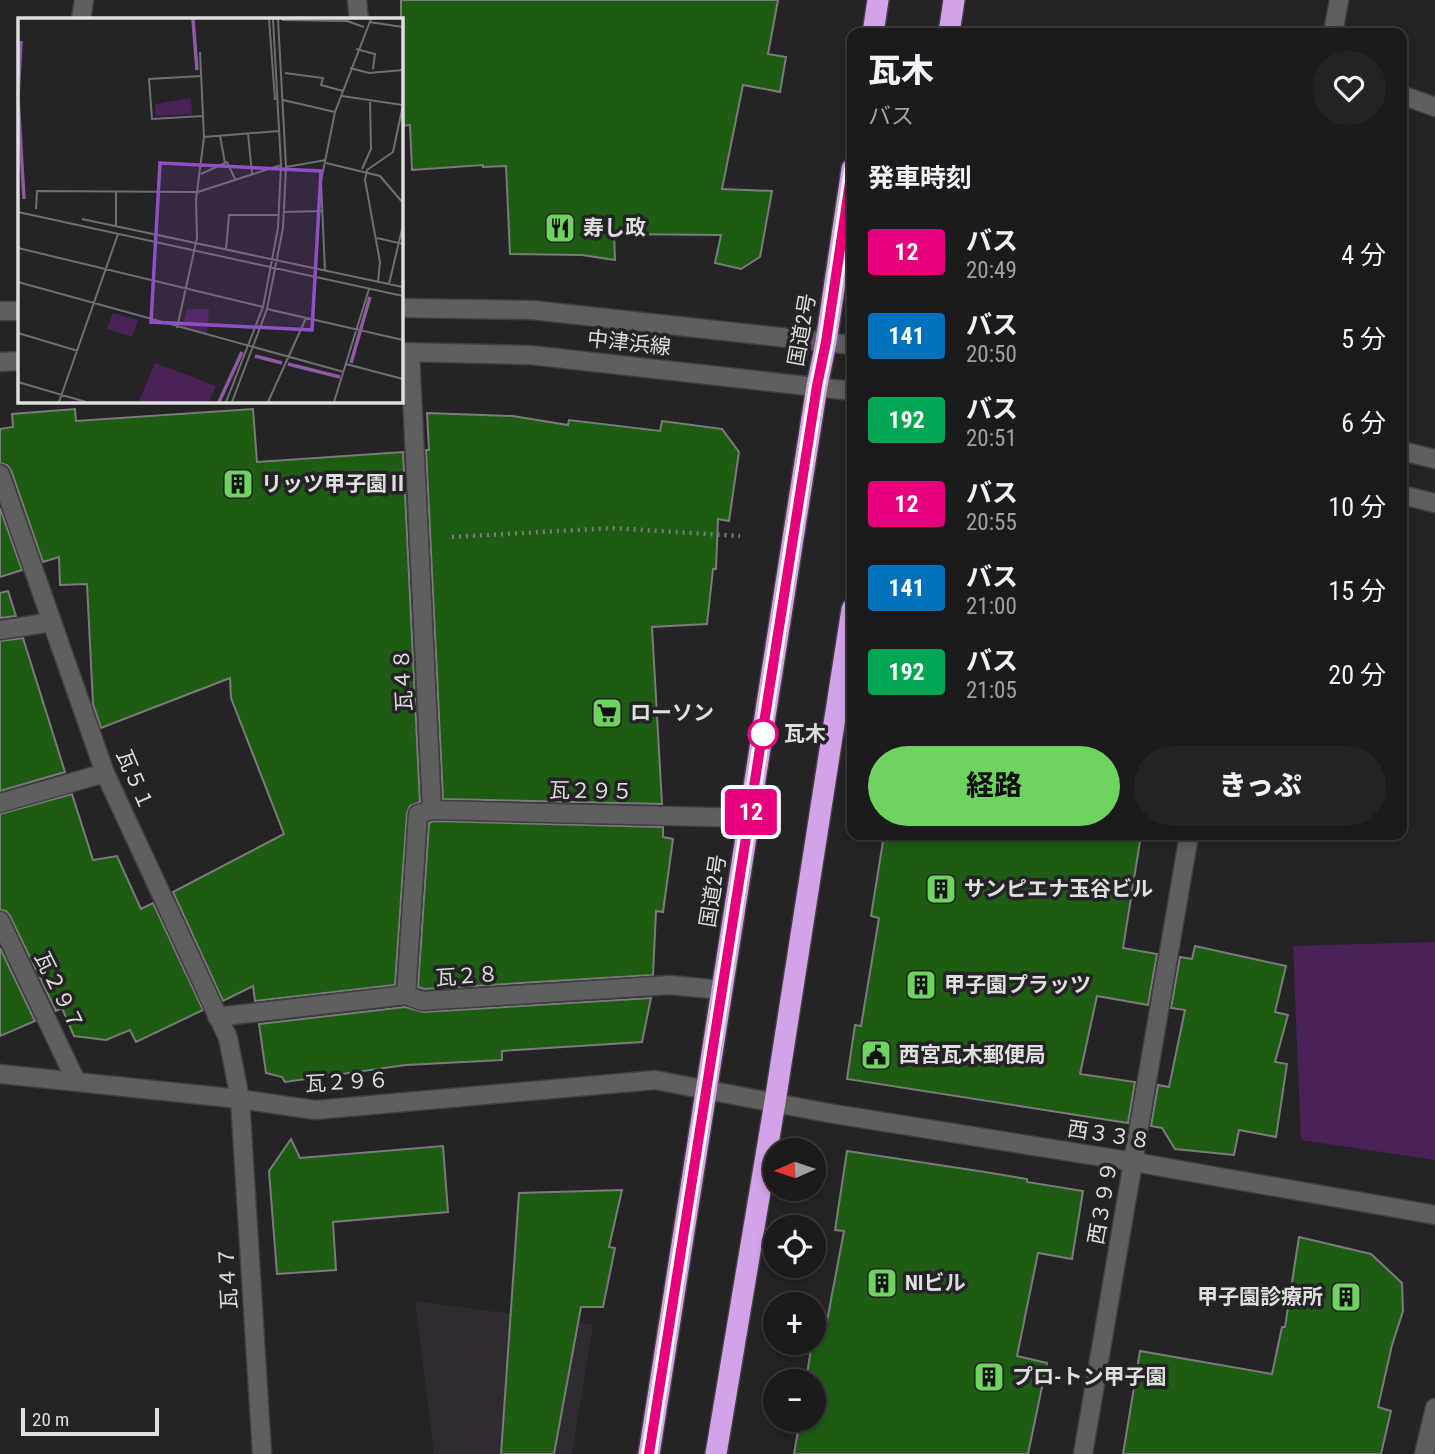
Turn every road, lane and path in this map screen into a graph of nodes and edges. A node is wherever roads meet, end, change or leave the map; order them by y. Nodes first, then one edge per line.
1 (84, 0) edge
2 (358, 0) edge
3 (878, 0) edge
4 (954, 0) edge
5 (1339, 0) edge
6 (81, 18) edge
7 (359, 18) edge
8 (874, 28) edge
9 (950, 28) edge
10 (1334, 28) edge
11 (1407, 97) edge
12 (1435, 107) edge
13 (847, 202) edge
14 (402, 308) edge
15 (18, 310) edge
16 (0, 311) edge
17 (826, 342) junction
18 (847, 344) edge
19 (406, 353) edge
20 (18, 361) edge
21 (0, 362) edge
22 (817, 386) junction
23 (847, 390) edge
24 (1407, 452) edge
25 (1435, 459) edge
26 (0, 474) edge
27 (1407, 496) edge
28 (1435, 503) edge
29 (740, 536) dead end
30 (419, 538) junction
31 (52, 622) junction
32 (0, 630) edge
33 (847, 641) edge
34 (105, 773) junction
35 (0, 803) edge
36 (432, 810) junction
37 (750, 818) junction
38 (1188, 840) edge
39 (0, 921) edge
40 (722, 990) junction
41 (406, 995) junction
42 (218, 1017) junction
43 (0, 1074) edge
44 (76, 1081) junction
45 (708, 1089) junction
46 (240, 1099) junction
47 (775, 1102) junction
48 (1133, 1162) junction
49 (1435, 1215) edge
50 (1435, 1408) edge
51 (262, 1454) edge
52 (649, 1454) edge
53 (716, 1454) edge
54 (1083, 1454) edge
55 (1424, 1454) edge

1 - 6 street
2 - 7 street
3 - 8 highway
4 - 9 highway
5 - 10 street
11 - 12 street
13 - 17 highway, 国道2号
14 - 17 street, 中津浜線
15 - 16 street
17 - 18 street, 中津浜線
17 - 22 highway, 国道2号
19 - 22 street, 中津浜線
19 - 30 street, 瓦４８
20 - 21 street
22 - 23 street, 中津浜線
22 - 37 highway, 国道2号
24 - 25 street
26 - 31 street, 瓦５１
27 - 28 street
29 - 30 path
30 - 36 street, 瓦４８
31 - 32 street
31 - 34 street, 瓦５１
33 - 47 highway
34 - 35 street
34 - 42 street, 瓦５１
36 - 37 street, 瓦２９５
36 - 41 street
37 - 40 highway, 国道2号
38 - 48 street, 西３９９
39 - 44 street, 瓦２９７
40 - 41 street, 瓦２８
40 - 45 highway, 国道2号
41 - 42 street, 瓦２８
42 - 46 street, 瓦５１
43 - 44 street, 瓦２９６
44 - 46 street, 瓦２９６
45 - 46 street, 瓦２９６
45 - 47 street, 西３３８
45 - 52 highway, 国道2号
46 - 51 street, 瓦４７
47 - 48 street, 西３３８
47 - 53 highway
48 - 49 street, 西３３８
48 - 54 street, 西３９９
50 - 55 street

